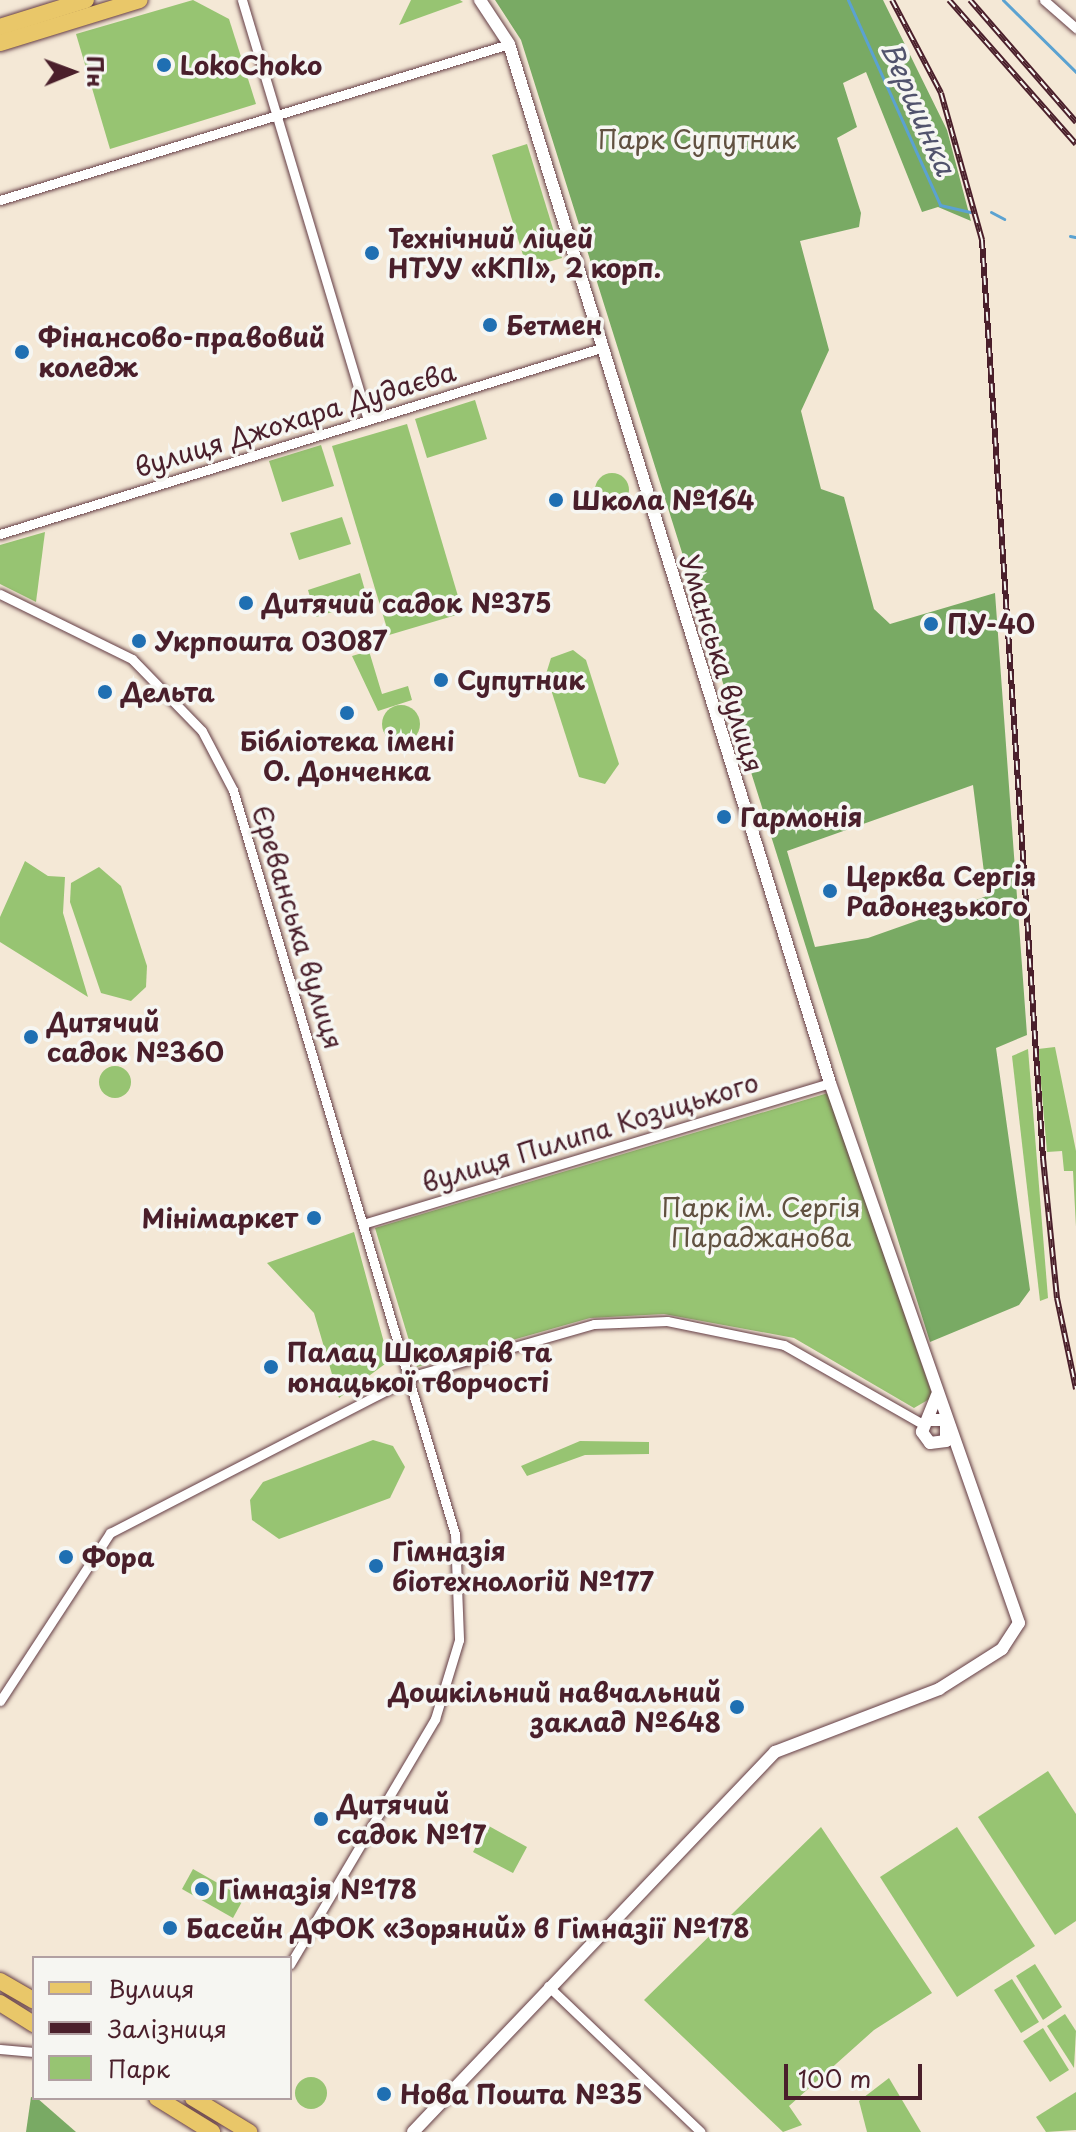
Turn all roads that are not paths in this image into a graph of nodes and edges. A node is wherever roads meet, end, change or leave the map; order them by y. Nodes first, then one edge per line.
1 (86, 0) edge
2 (140, 0) edge
3 (242, 0) edge
4 (480, 0) edge
5 (1044, 0) edge
6 (0, 27) edge
7 (1076, 28) edge
8 (0, 43) edge
9 (509, 44) junction
10 (277, 115) junction
11 (0, 200) edge
12 (604, 347) junction
13 (368, 420) junction
14 (0, 534) edge
15 (0, 594) edge
16 (830, 1083) junction
17 (363, 1224) junction
18 (408, 1378) junction
19 (936, 1388) junction
20 (926, 1422) junction
21 (950, 1428) junction
22 (939, 1445) junction
23 (959, 1459) junction
24 (0, 1701) edge
25 (292, 1961) edge
26 (0, 1981) edge
27 (548, 1986) junction
28 (32, 2000) edge
29 (0, 2003) edge
30 (32, 2023) edge
31 (0, 2049) edge
32 (32, 2052) edge
33 (160, 2100) edge
34 (201, 2100) edge
35 (212, 2132) edge
36 (249, 2132) edge
37 (413, 2132) edge
38 (701, 2132) edge

1 - 6 main road
2 - 8 main road
3 - 10 street
4 - 9 street, Уманська вулиця
5 - 7 street
9 - 10 street
9 - 12 street, Уманська вулиця
10 - 11 street
10 - 13 street
12 - 13 street, вулиця Джохара Дудаєва
12 - 16 street, Уманська вулиця
13 - 14 street, вулиця Джохара Дудаєва
15 - 17 street, Єреванська вулиця
16 - 17 street, вулиця Пилипа Козицького
16 - 19 street, Уманська вулиця
17 - 18 street, Єреванська вулиця
18 - 20 street
18 - 24 street
18 - 25 street, Єреванська вулиця
19 - 20 street
19 - 21 street, Уманська вулиця
20 - 21 street
20 - 22 street
21 - 22 street
21 - 23 street, Уманська вулиця
22 - 23 street
23 - 27 street, Уманська вулиця
26 - 28 main road
27 - 37 street
27 - 38 street
29 - 30 main road
31 - 32 street
33 - 35 main road
34 - 36 main road

